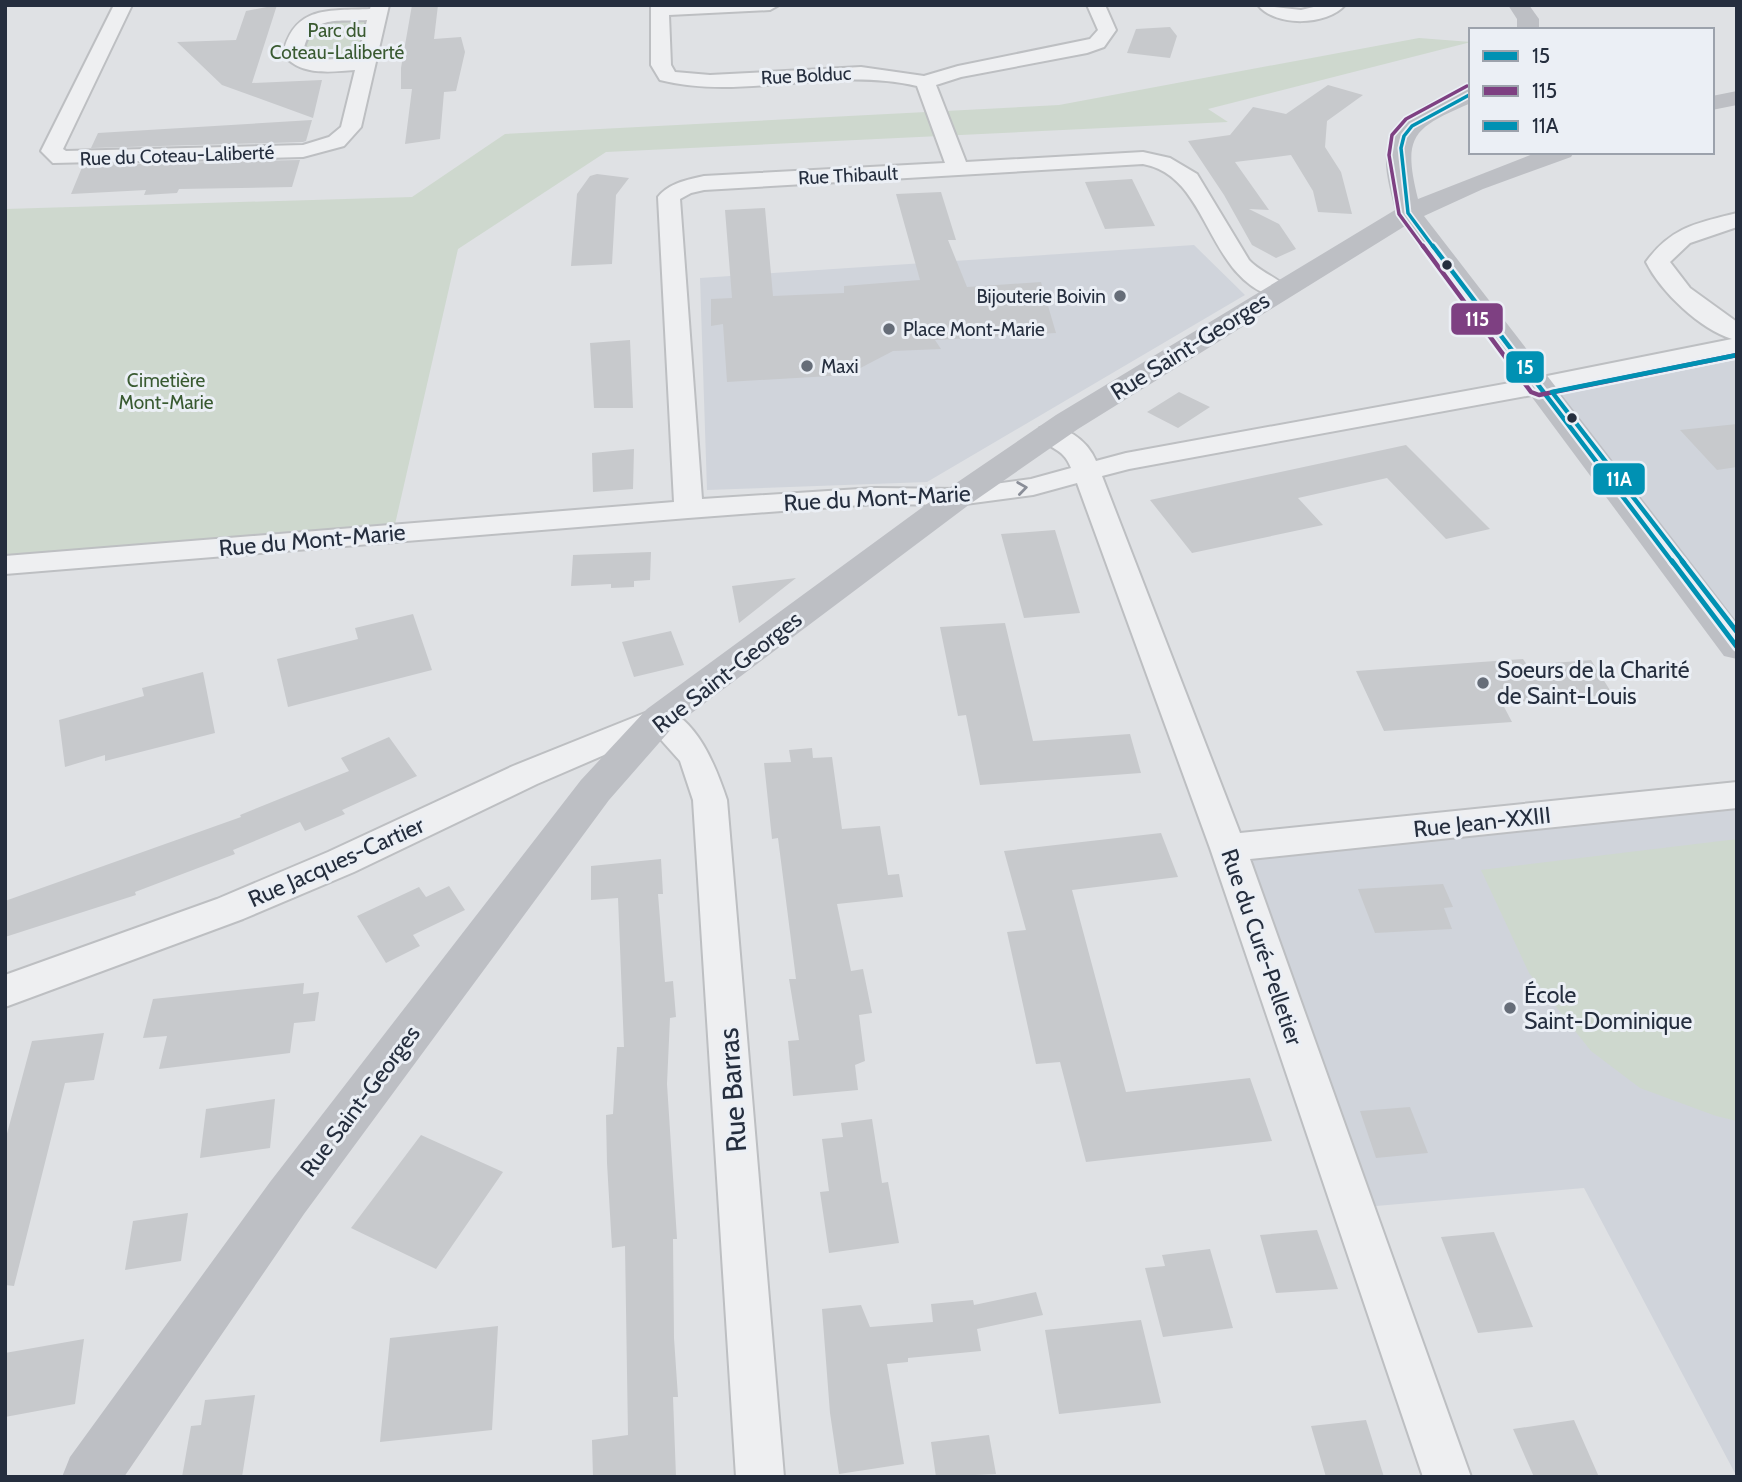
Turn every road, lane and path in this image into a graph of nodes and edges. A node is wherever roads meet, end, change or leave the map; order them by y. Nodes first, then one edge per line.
1 (124, 5) edge
2 (771, 5) edge
3 (1096, 5) edge
4 (1267, 5) edge
5 (1336, 5) edge
6 (1518, 5) edge
7 (660, 8) edge
8 (379, 10) edge
9 (1528, 28) edge
10 (365, 64) junction
11 (925, 82) junction
12 (1469, 95) edge
13 (1737, 98) edge
14 (1714, 103) edge
15 (1398, 153) junction
16 (1556, 154) edge
17 (958, 169) junction
18 (1474, 184) junction
19 (1408, 213) junction
20 (1737, 220) edge
21 (1278, 291) junction
22 (1737, 333) edge
23 (1737, 346) edge
24 (1537, 386) junction
25 (1050, 434) junction
26 (1085, 472) junction
27 (958, 497) junction
28 (688, 509) junction
29 (5, 565) edge
30 (1737, 647) edge
31 (660, 718) junction
32 (1737, 795) edge
33 (1227, 848) junction
34 (5, 991) edge
35 (89, 1477) edge
36 (760, 1477) edge
37 (1447, 1477) edge

1 - 10 street, Rue du Coteau-Laliberté
2 - 7 street
3 - 11 street
4 - 5 street
6 - 9 street
7 - 11 street, Rue Bolduc
8 - 10 street, Rue du Coteau-Laliberté
8 - 10 street, Rue du Coteau-Laliberté
11 - 17 street
12 - 15 street
13 - 14 street
15 - 18 street
15 - 19 street
16 - 18 street, Rue Saint-Georges
17 - 21 street, Rue Thibault
17 - 28 street, Rue Thibault
18 - 19 street, Rue Saint-Georges
19 - 21 street, Rue Saint-Georges
19 - 24 street
20 - 22 street
21 - 25 street, Rue Saint-Georges
23 - 24 street, Rue du Mont-Marie
24 - 26 street, Rue du Mont-Marie
24 - 30 street
25 - 26 street, Rue du Curé-Pelletier
25 - 27 street, Rue Saint-Georges
27 -> 26 street, Rue du Mont-Marie
26 - 33 street, Rue du Curé-Pelletier
27 - 28 street, Rue du Mont-Marie
27 - 31 street, Rue Saint-Georges
28 - 29 street, Rue du Mont-Marie
31 - 34 street, Rue Jacques-Cartier
31 - 35 street, Rue Saint-Georges
31 - 36 street, Rue Barras
32 - 33 street, Rue Jean-XXIII
33 - 37 street, Rue du Curé-Pelletier

